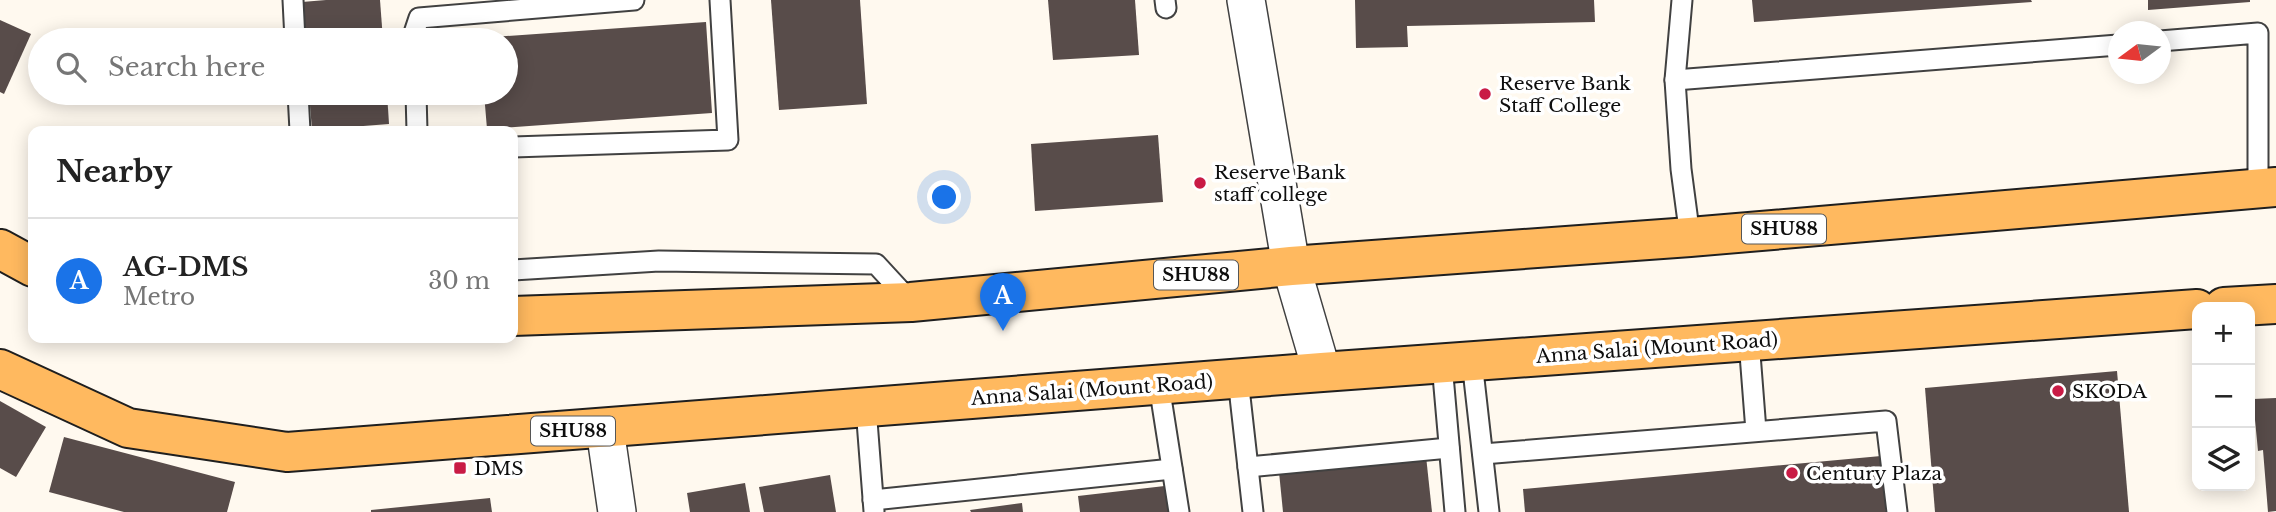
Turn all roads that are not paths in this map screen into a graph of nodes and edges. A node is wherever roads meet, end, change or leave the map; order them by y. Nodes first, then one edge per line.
1 (293, 0) edge
2 (634, 0) edge
3 (720, 0) edge
4 (1246, 0) edge
5 (1682, 0) edge
6 (294, 28) edge
7 (416, 28) edge
8 (2171, 40) edge
9 (2108, 46) edge
10 (1675, 80) junction
11 (299, 105) edge
12 (416, 105) edge
13 (300, 126) edge
14 (417, 126) edge
15 (518, 147) edge
16 (2267, 188) edge
17 (1690, 237) junction
18 (0, 249) edge
19 (28, 264) edge
20 (1291, 266) junction
21 (518, 270) edge
22 (911, 302) junction
23 (2276, 304) edge
24 (2255, 305) edge
25 (2192, 309) edge
26 (518, 316) edge
27 (1749, 341) junction
28 (1457, 363) junction
29 (0, 369) edge
30 (1322, 372) junction
31 (1238, 379) junction
32 (1159, 385) junction
33 (866, 408) junction
34 (606, 429) junction
35 (1756, 431) junction
36 (1449, 448) junction
37 (1483, 454) junction
38 (1248, 467) junction
39 (1172, 469) junction
40 (873, 506) edge
41 (617, 512) edge
42 (1179, 512) edge
43 (1253, 512) edge
44 (1455, 512) edge
45 (1489, 512) edge
46 (1897, 512) edge

1 - 6 lane
2 - 7 lane
3 - 15 lane
4 - 20 street
5 - 10 lane
8 - 16 lane
9 - 10 lane
10 - 17 lane
11 - 13 lane
12 - 14 lane
16 - 17 main road, SHU88
17 - 20 main road, SHU88
18 - 19 main road
20 - 22 main road, SHU88
20 - 30 street
21 - 22 lane
22 - 26 main road, SHU88
23 - 24 main road
25 - 27 main road, Anna Salai (Mount Road) / SHU88
27 - 28 main road, Anna Salai (Mount Road) / SHU88
27 - 35 lane
28 - 30 main road, Anna Salai (Mount Road) / SHU88
28 - 36 lane
28 - 37 lane
29 - 34 main road, Anna Salai (Mount Road) / SHU88
30 - 31 main road, Anna Salai (Mount Road) / SHU88
31 - 32 main road, Anna Salai (Mount Road) / SHU88
31 - 38 lane
32 - 33 main road, Anna Salai (Mount Road) / SHU88
32 - 39 lane
33 - 34 main road, Anna Salai (Mount Road) / SHU88
33 - 40 lane
34 - 41 street
35 - 37 lane
35 - 46 lane
36 - 38 lane
36 - 44 lane
37 - 45 lane
38 - 43 lane
39 - 40 lane
39 - 42 lane

